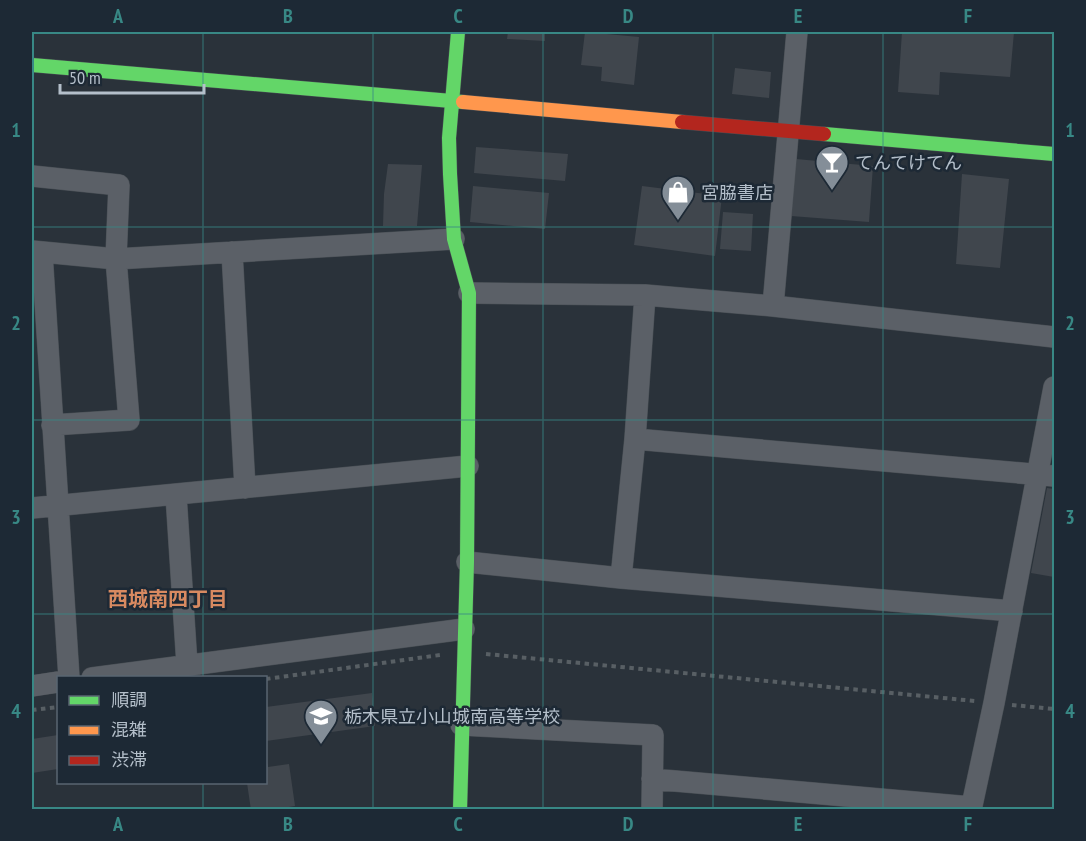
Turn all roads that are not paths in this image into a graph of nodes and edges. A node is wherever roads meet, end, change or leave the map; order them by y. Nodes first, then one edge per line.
1 (458, 32) edge
2 (797, 32) edge
3 (32, 65) edge
4 (452, 101) junction
5 (787, 132) junction
6 (1054, 154) edge
7 (32, 177) edge
8 (454, 239) junction
9 (37, 252) edge
10 (232, 252) junction
11 (116, 259) junction
12 (469, 293) junction
13 (645, 295) junction
14 (773, 306) junction
15 (1054, 337) edge
16 (40, 367) edge
17 (1054, 387) edge
18 (52, 426) junction
19 (635, 440) junction
20 (468, 466) junction
21 (1046, 475) edge
22 (245, 488) junction
23 (176, 495) junction
24 (57, 506) junction
25 (32, 508) edge
26 (467, 562) junction
27 (621, 578) junction
28 (1012, 611) junction
29 (464, 629) junction
30 (187, 665) junction
31 (69, 676) edge
32 (107, 676) edge
33 (57, 682) edge
34 (32, 686) edge
35 (461, 725) junction
36 (652, 779) junction
37 (971, 808) edge
38 (460, 810) edge
39 (652, 810) edge

1 - 4 street
2 - 5 street
3 - 4 street
4 - 5 street
4 - 8 street
5 - 6 street
5 - 14 street
7 - 11 street
8 - 10 street
8 - 12 street
9 - 11 street
9 - 16 street
10 - 11 street
10 - 22 street
11 - 18 street
12 - 13 street
12 - 20 street
13 - 14 street
13 - 19 street
14 - 15 street
16 - 18 street
17 - 21 street
18 - 24 street
19 - 21 street
19 - 27 street
20 - 22 street
20 - 26 street
21 - 28 street
22 - 23 street
23 - 24 street
23 - 30 street
24 - 25 street
24 - 31 street
26 - 27 street
26 - 29 street
27 - 28 street
28 - 37 street
29 - 30 street
29 - 35 street
30 - 32 street
33 - 34 street
35 - 36 street
35 - 38 street
36 - 37 street
36 - 39 street

